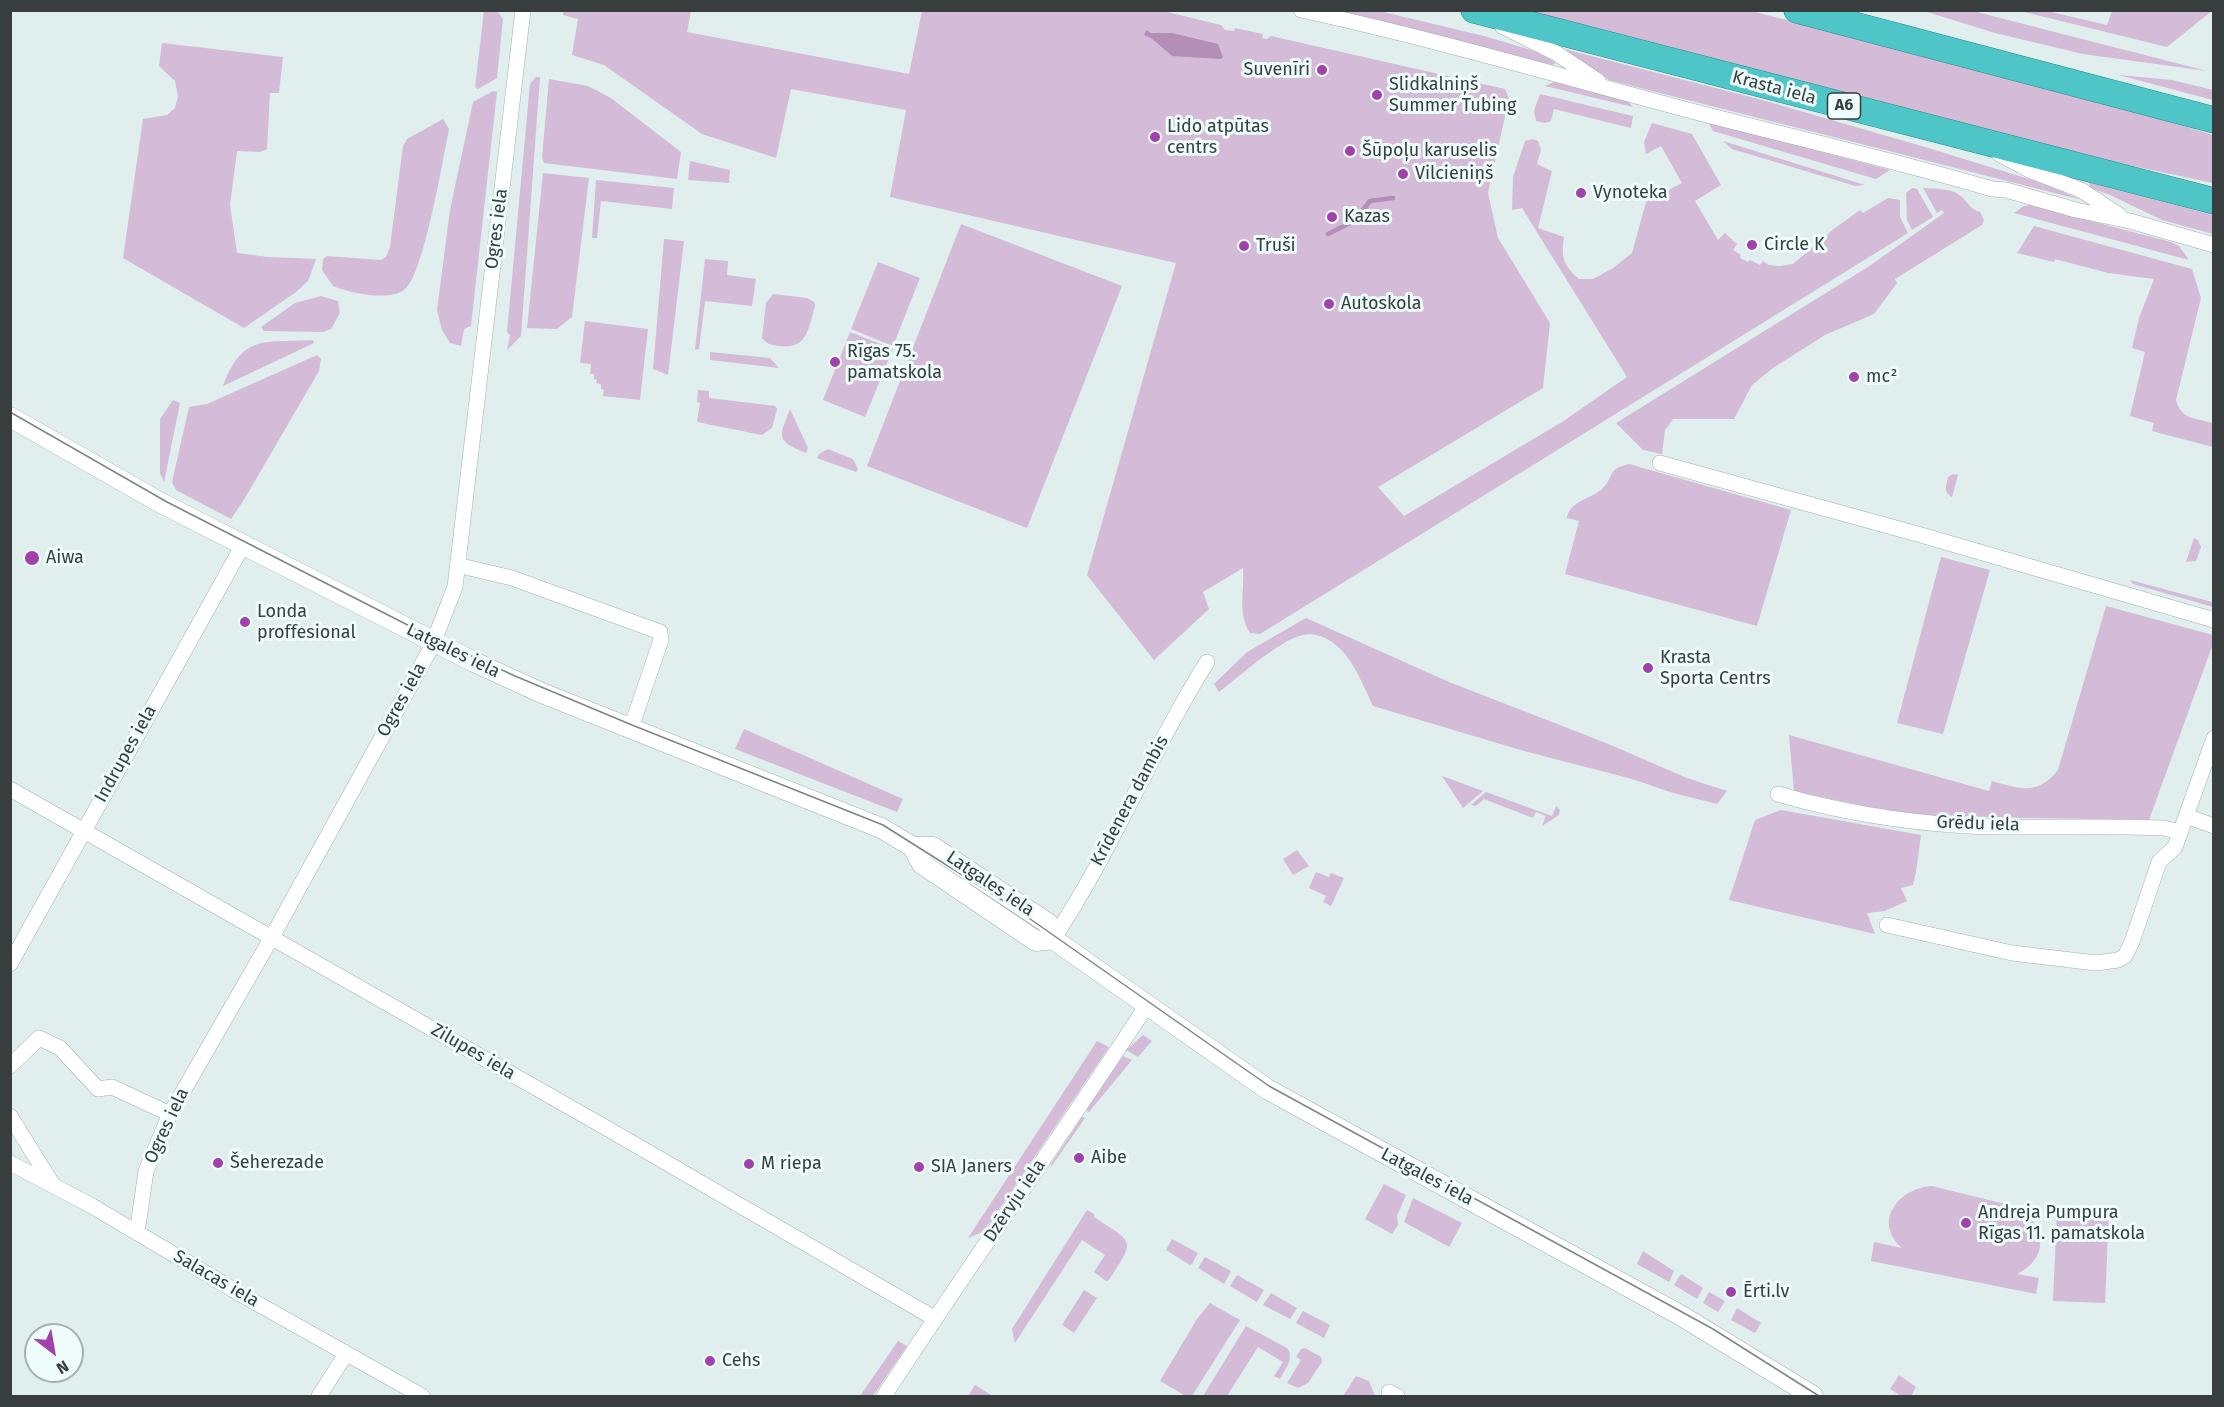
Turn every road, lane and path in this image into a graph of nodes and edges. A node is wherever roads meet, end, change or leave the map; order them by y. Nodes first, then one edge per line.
1 (523, 10) edge
2 (1301, 10) edge
3 (1472, 10) edge
4 (1797, 10) edge
5 (1606, 87) junction
6 (2162, 107) junction
7 (2214, 120) edge
8 (2214, 130) edge
9 (1974, 140) junction
10 (2109, 174) junction
11 (2214, 184) edge
12 (2214, 201) edge
13 (2130, 221) junction
14 (2214, 245) edge
15 (10, 417) edge
16 (1660, 463) dead end
17 (243, 545) junction
18 (458, 566) junction
19 (2214, 620) edge
20 (434, 642) junction
21 (1207, 662) dead end
22 (631, 728) junction
23 (2214, 738) edge
24 (10, 789) edge
25 (1778, 794) dead end
26 (2186, 816) junction
27 (2214, 826) edge
28 (84, 831) junction
29 (2180, 832) junction
30 (1887, 925) dead end
31 (272, 937) junction
32 (1053, 939) junction
33 (10, 964) edge
34 (1147, 1005) junction
35 (10, 1066) edge
36 (170, 1114) junction
37 (10, 1116) edge
38 (10, 1163) edge
39 (54, 1186) junction
40 (137, 1233) junction
41 (934, 1318) junction
42 (346, 1354) junction
43 (320, 1396) edge
44 (422, 1396) edge
45 (884, 1396) edge
46 (1813, 1396) edge

1 - 18 street, Ogres iela
2 - 5 street
3 - 5 street
3 - 9 highway, Krasta iela / A6
4 - 6 highway
5 - 13 street
6 - 7 highway
6 - 8 highway
9 - 10 highway, Krasta iela / A6
9 - 13 street
10 - 11 highway
10 - 12 highway, Krasta iela / A6
13 - 14 street
15 - 17 street, Latgales iela
16 - 19 street
17 - 20 street, Latgales iela
17 - 28 street, Indrupes iela
18 - 20 street, Ogres iela
18 - 22 street
20 - 22 street, Latgales iela
20 - 31 street, Ogres iela
21 - 32 street, Krīdenera dambis
22 - 32 street, Latgales iela
23 - 26 street
24 - 28 street, Zilupes iela
25 - 29 street, Grēdu iela
26 - 27 street
26 - 29 street
28 - 31 street, Zilupes iela
28 - 33 street, Indrupes iela
29 - 30 street
31 - 36 street, Ogres iela
31 - 41 street, Zilupes iela
32 - 34 street, Latgales iela
34 - 41 street, Dzērvju iela
34 - 46 street, Latgales iela
35 - 36 street
36 - 40 street, Ogres iela
37 - 39 street
38 - 39 street, Salacas iela
39 - 40 street, Salacas iela
40 - 42 street, Salacas iela
41 - 45 street, Dzērvju iela
42 - 43 street
42 - 44 street, Salacas iela

